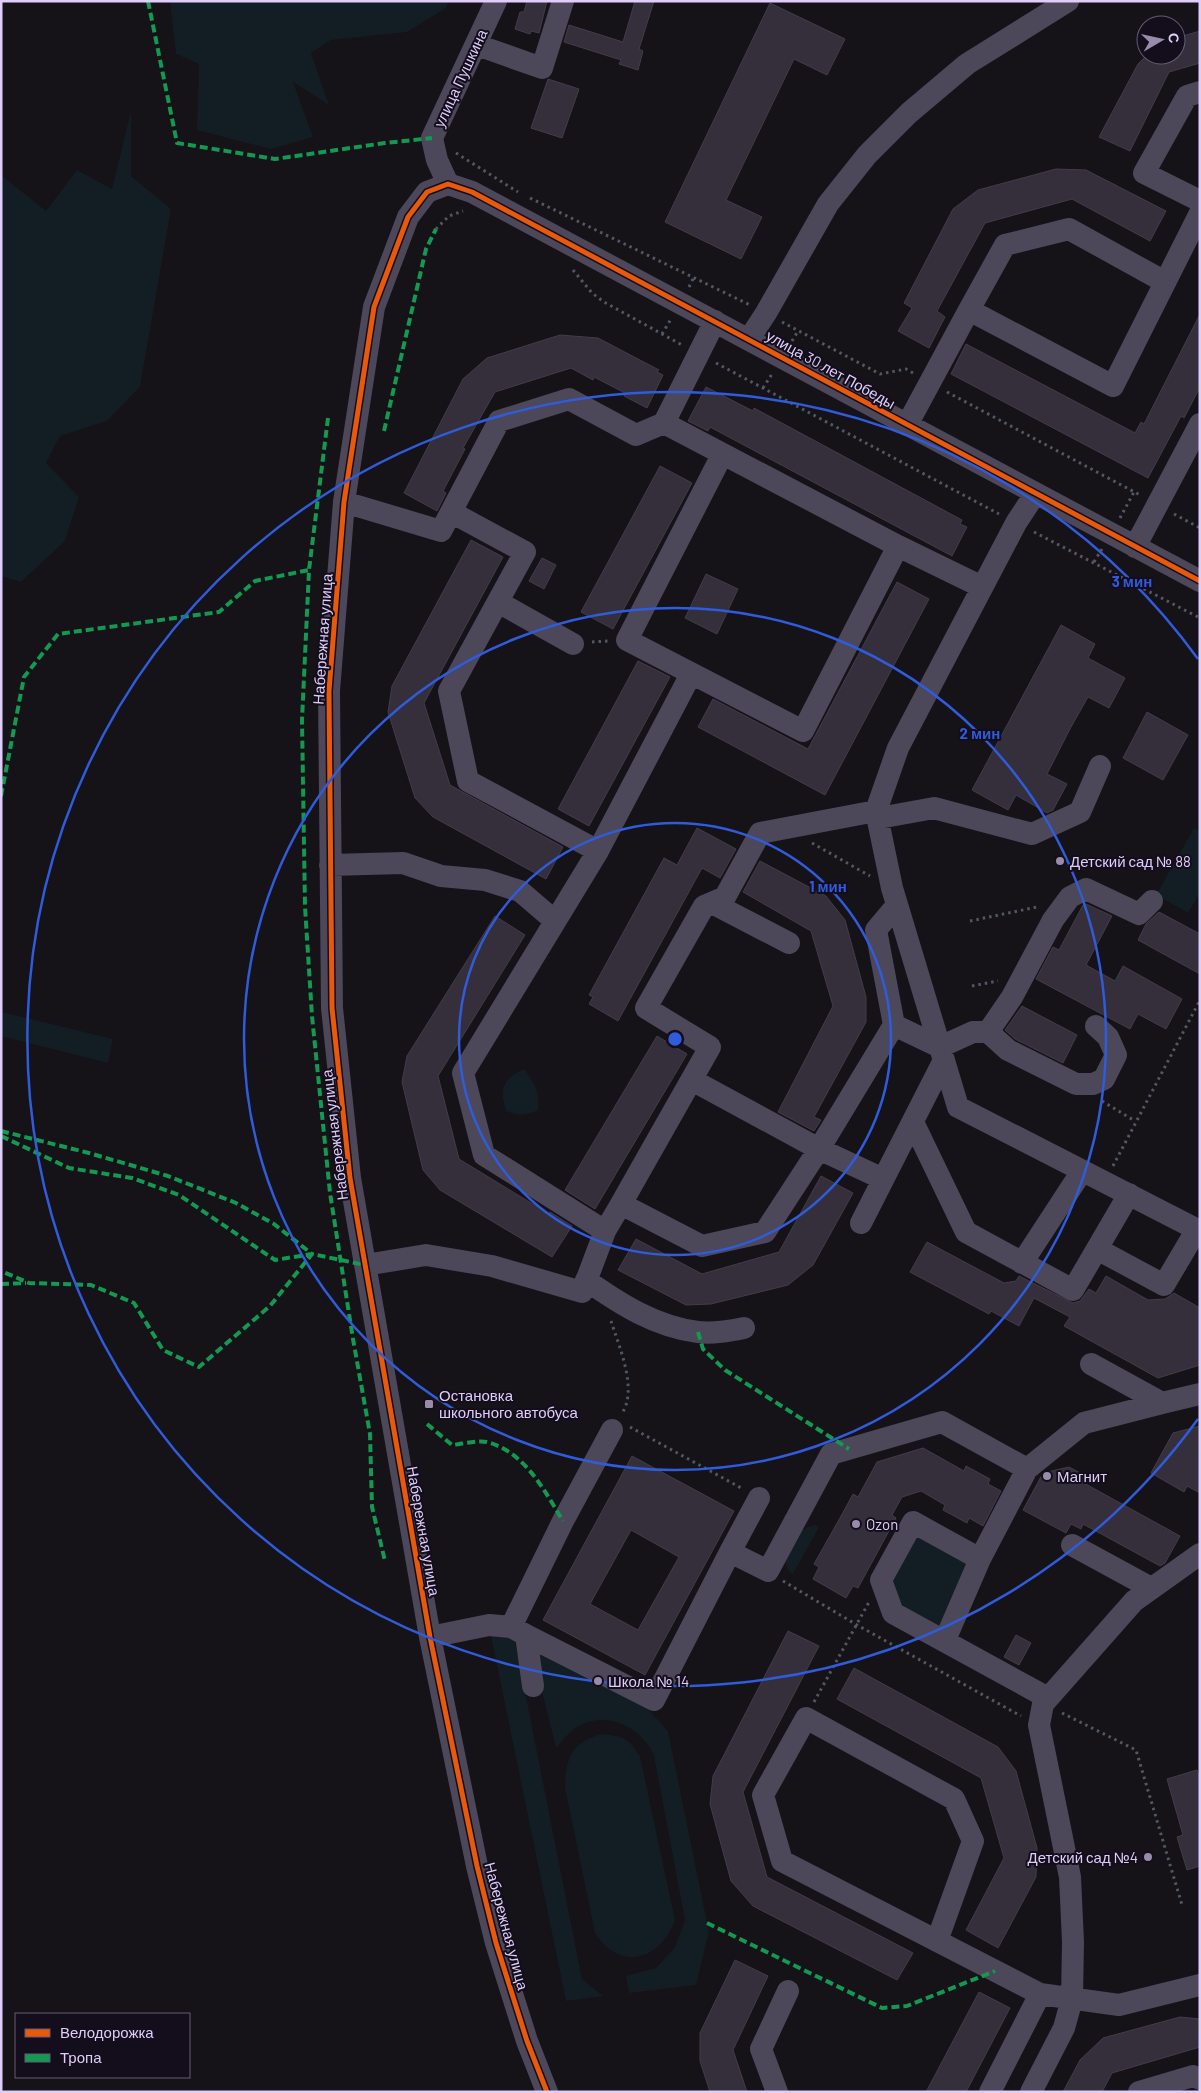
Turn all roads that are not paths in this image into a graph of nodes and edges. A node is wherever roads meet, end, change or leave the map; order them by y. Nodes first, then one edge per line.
1 (496, 1) edge
2 (563, 1) edge
3 (1068, 1) edge
4 (477, 45) junction
5 (1200, 92) edge
6 (448, 184) junction
7 (1200, 201) edge
8 (1200, 213) edge
9 (1165, 282) junction
10 (969, 310) junction
11 (716, 321) junction
12 (749, 339) junction
13 (664, 423) junction
14 (1200, 424) edge
15 (907, 425) junction
16 (722, 454) junction
17 (1035, 494) junction
18 (344, 502) junction
19 (451, 512) junction
20 (898, 546) junction
21 (1134, 547) junction
22 (1200, 580) edge
23 (982, 587) junction
24 (498, 602) junction
25 (573, 644) road end
26 (691, 674) junction
27 (1100, 766) dead end
28 (878, 814) junction
29 (598, 852) junction
30 (330, 865) junction
31 (895, 897) junction
32 (1152, 900) dead end
33 (712, 903) junction
34 (555, 921) junction
35 (789, 943) dead end
36 (894, 1025) junction
37 (1096, 1026) dead end
38 (988, 1032) junction
39 (942, 1053) junction
40 (692, 1080) junction
41 (913, 1122) junction
42 (819, 1149) junction
43 (1082, 1170) junction
44 (883, 1179) junction
45 (1128, 1194) junction
46 (621, 1204) junction
47 (861, 1223) dead end
48 (1198, 1230) edge
49 (605, 1231) junction
50 (1097, 1250) junction
51 (1022, 1263) junction
52 (366, 1265) junction
53 (594, 1286) junction
54 (744, 1328) dead end
55 (1091, 1364) dead end
56 (1200, 1394) edge
57 (1162, 1403) junction
58 (615, 1425) road end
59 (1027, 1469) junction
60 (759, 1498) road end
61 (1072, 1545) dead end
62 (730, 1552) junction
63 (1200, 1554) edge
64 (980, 1559) junction
65 (1151, 1588) junction
66 (518, 1631) junction
67 (430, 1637) junction
68 (945, 1640) junction
69 (533, 1686) dead end
70 (1044, 1709) junction
71 (937, 1941) junction
72 (1200, 1985) edge
73 (788, 1991) dead end
74 (1040, 1994) junction
75 (1072, 1999) junction
76 (1200, 2079) edge
77 (547, 2092) edge
78 (777, 2092) edge
79 (990, 2092) edge
80 (1030, 2092) edge
81 (1140, 2092) edge

1 - 4 street, улица Пушкина
2 - 4 street
3 - 12 street
4 - 6 street, улица Пушкина
5 - 7 street
6 - 11 street, улица 30 лет Победы
6 - 18 street, Набережная улица
8 - 9 street
9 - 10 street
9 - 10 street
10 - 15 street
11 - 12 street, улица 30 лет Победы
11 - 13 street
12 - 15 street, улица 30 лет Победы
13 - 16 street
13 - 19 street
14 - 21 street
15 - 17 street, улица 30 лет Победы
16 - 20 street
16 - 26 street
17 - 21 street, улица 30 лет Победы
17 - 23 street
18 - 19 street
18 - 30 street, Набережная улица
19 - 24 street
20 - 23 street
20 - 26 street
21 - 22 street, улица 30 лет Победы
23 - 28 street
24 - 25 street
24 - 29 street
26 - 29 street
27 - 28 street
28 - 31 street
28 - 33 street
29 - 34 street
30 - 34 street
30 - 52 street, Набережная улица
31 - 36 street
31 - 39 street
32 - 38 street
33 - 35 street
33 - 40 street
34 - 49 street
36 - 39 street
36 - 42 street
37 - 38 street
38 - 39 street
39 - 41 street
39 - 43 street
40 - 42 street
40 - 46 street
41 - 44 street
41 - 51 street
42 - 44 street
42 - 46 street
43 - 45 street
43 - 51 street
44 - 47 street
45 - 48 street
45 - 50 street
46 - 49 street
48 - 50 street
49 - 53 street
50 - 51 street
52 - 53 street
52 - 67 street, Набережная улица
53 - 54 street
55 - 57 street
56 - 57 street
57 - 59 street
58 - 66 street
59 - 62 street
59 - 64 street
60 - 62 street
61 - 65 street
62 - 66 street
63 - 65 street
64 - 68 street
64 - 68 street
65 - 70 street
66 - 67 street
66 - 69 street
67 - 77 street, Набережная улица
68 - 70 street
70 - 75 street
71 - 71 street
71 - 74 street
72 - 75 street
73 - 78 street
74 - 75 street
74 - 79 street
75 - 80 street
76 - 81 street

